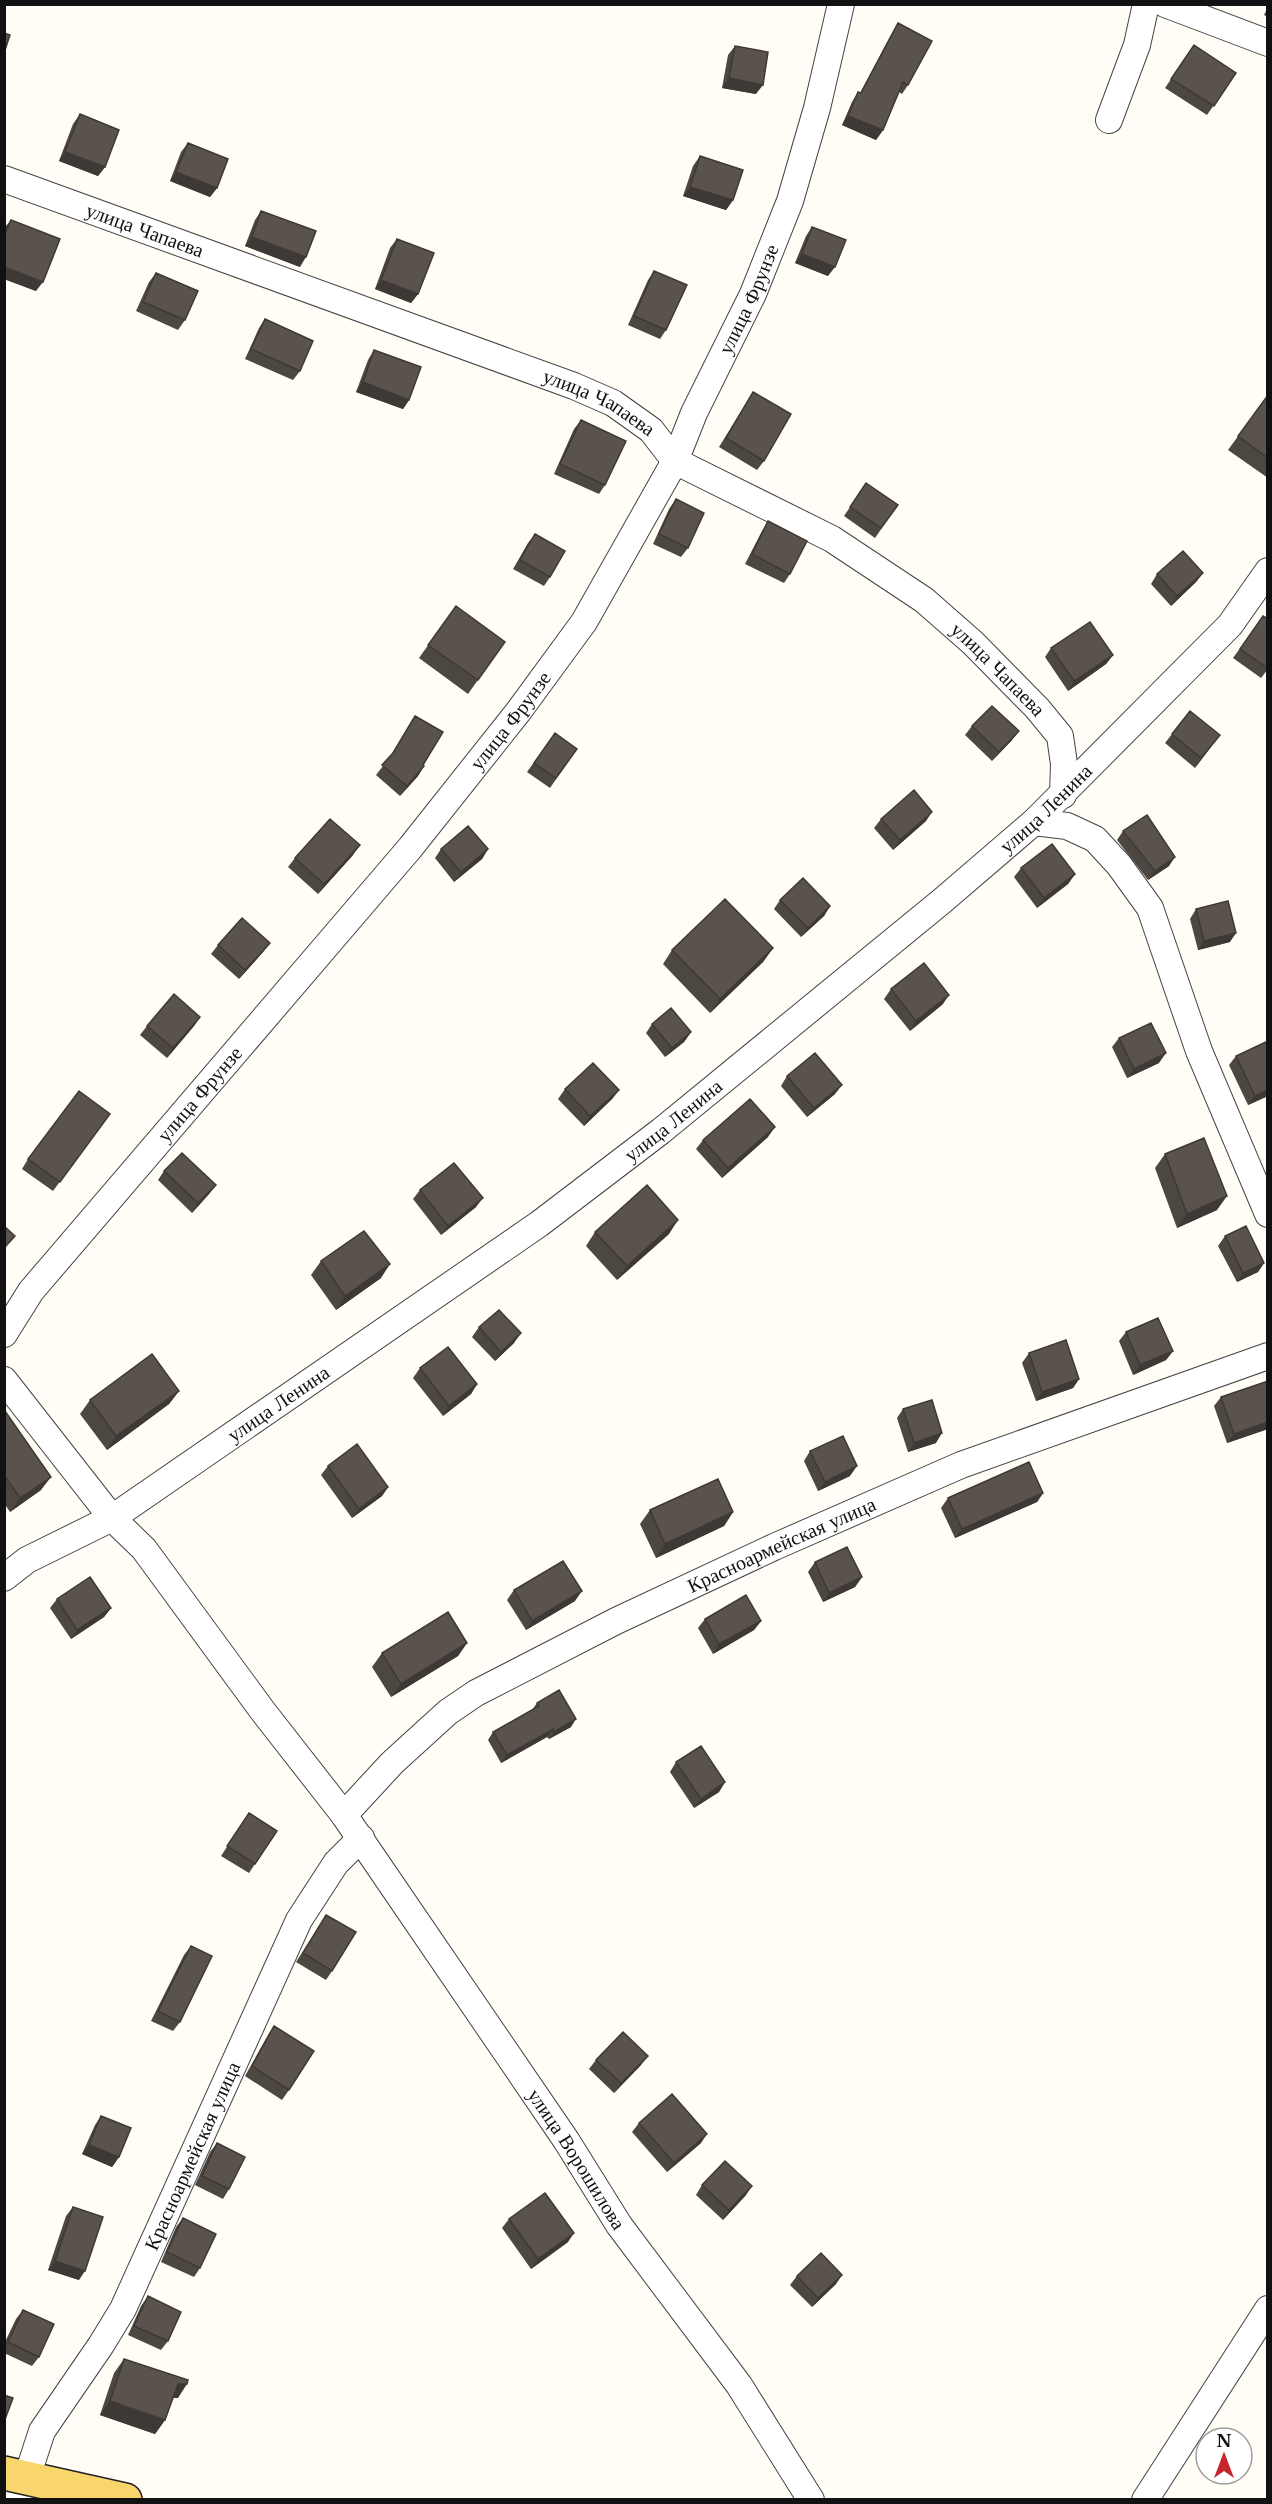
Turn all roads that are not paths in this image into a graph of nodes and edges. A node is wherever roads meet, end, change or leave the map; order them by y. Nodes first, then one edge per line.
1 (841, 4) edge
2 (1146, 4) edge
3 (1165, 4) edge
4 (1268, 43) edge
5 (1109, 120) dead end
6 (4, 179) edge
7 (675, 461) junction
8 (1268, 571) edge
9 (1063, 795) junction
10 (1034, 822) junction
11 (1268, 1214) edge
12 (4, 1334) edge
13 (1268, 1356) edge
14 (4, 1380) edge
15 (112, 1518) junction
16 (4, 1578) edge
17 (344, 1815) junction
18 (361, 1838) junction
19 (1268, 2309) edge
20 (16, 2475) edge
21 (125, 2499) edge
22 (811, 2499) edge
23 (1145, 2499) edge

1 - 7 street, улица Фрунзе
2 - 5 street
3 - 4 street
6 - 7 street, улица Чапаева
7 - 9 street, улица Чапаева
7 - 12 street, улица Фрунзе
8 - 9 street, улица Ленина
9 - 10 street, улица Ленина
10 - 11 street
10 - 15 street, улица Ленина
13 - 17 street, Красноармейская улица
14 - 15 street, улица Ворошилова
15 - 16 street, улица Ленина
15 - 17 street, улица Ворошилова
17 - 18 street, улица Ворошилова
18 - 20 street, Красноармейская улица
18 - 22 street, улица Ворошилова
19 - 23 street
20 - 21 main road

